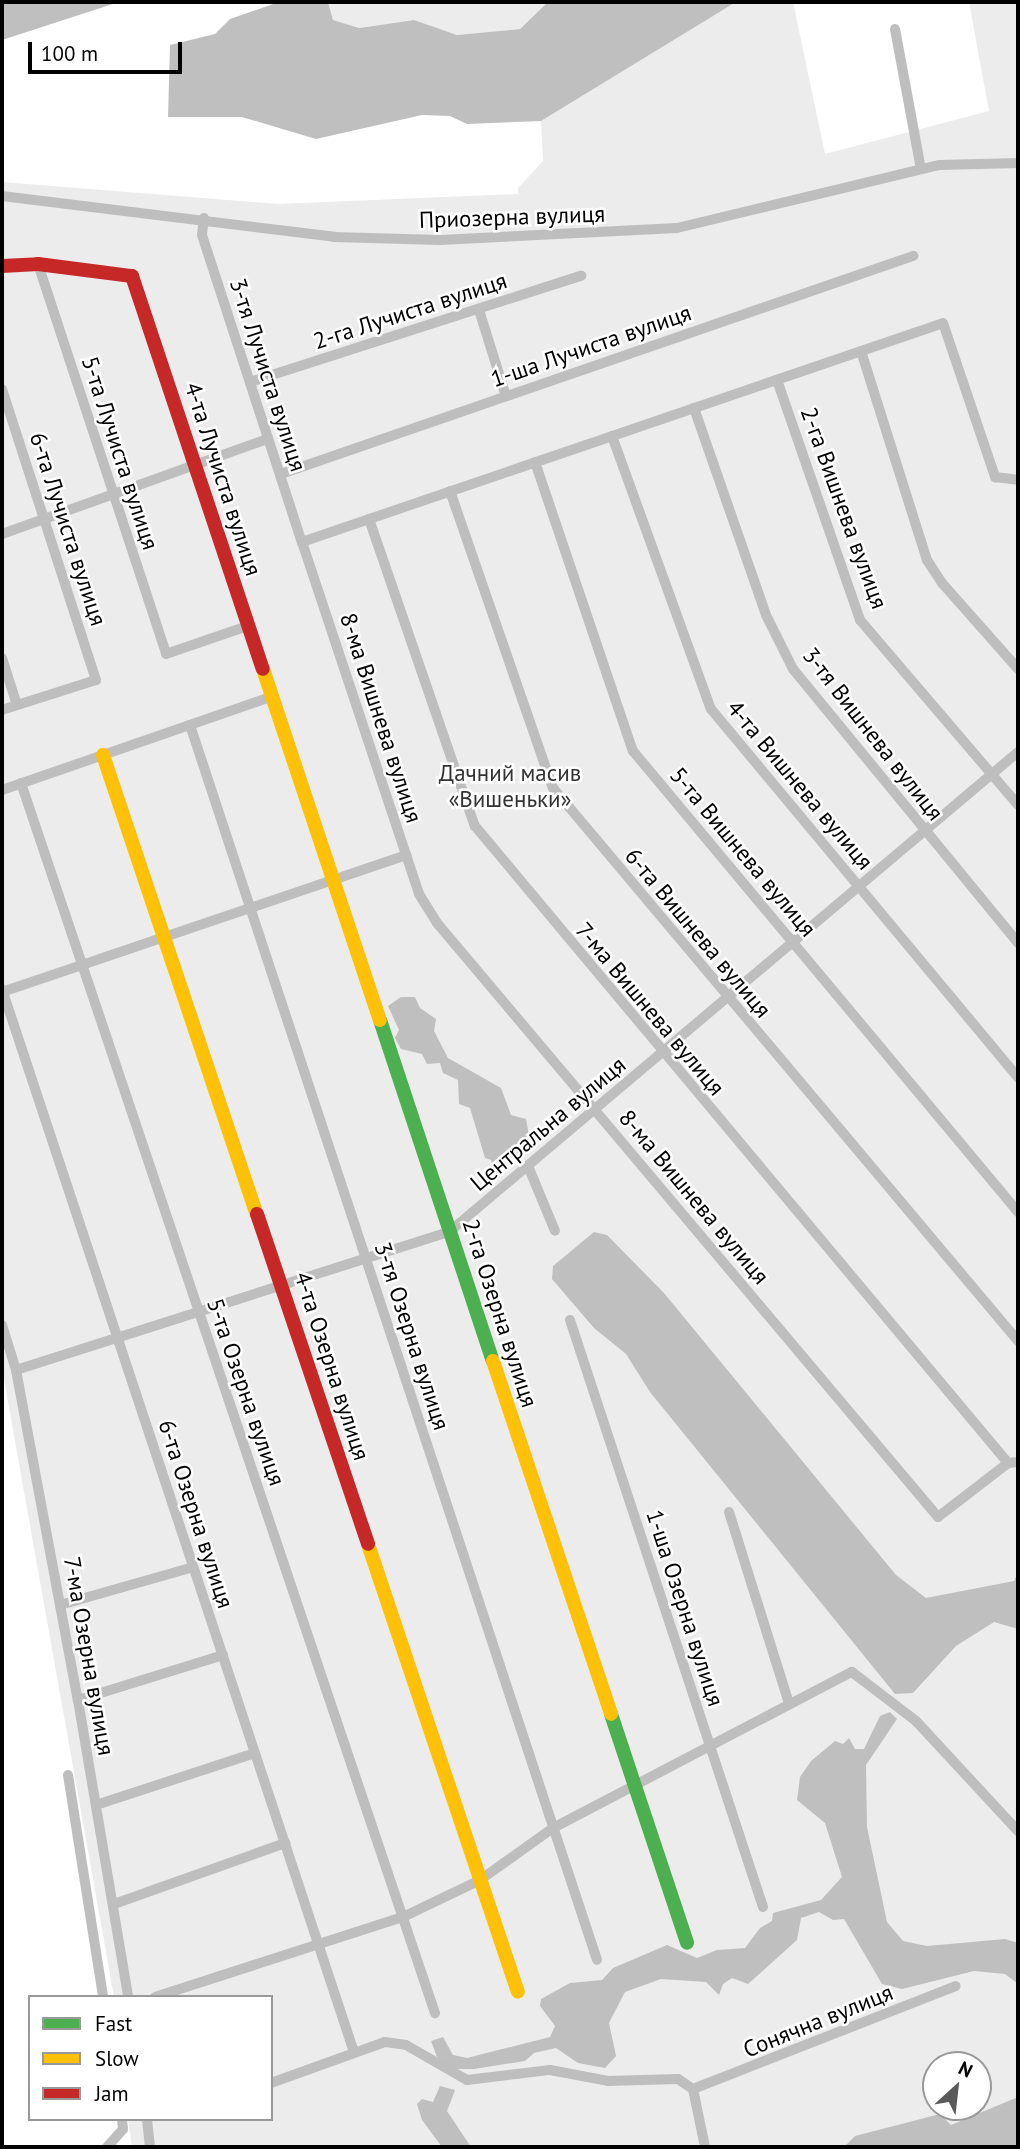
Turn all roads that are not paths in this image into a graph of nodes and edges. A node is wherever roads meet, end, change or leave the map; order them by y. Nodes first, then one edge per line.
1 (895, 29) dead end
2 (1018, 163) edge
3 (921, 169) junction
4 (2, 196) edge
5 (204, 219) junction
6 (913, 256) dead end
7 (38, 264) junction
8 (2, 266) edge
9 (582, 276) dead end
10 (479, 310) junction
11 (861, 351) junction
12 (777, 380) junction
13 (250, 382) junction
14 (2, 389) edge
15 (506, 396) junction
16 (694, 408) junction
17 (612, 436) junction
18 (267, 439) junction
19 (535, 462) junction
20 (195, 464) junction
21 (281, 474) junction
22 (1018, 481) edge
23 (450, 491) junction
24 (112, 492) junction
25 (369, 519) junction
26 (46, 520) junction
27 (2, 534) edge
28 (302, 542) junction
29 (248, 626) junction
30 (2, 657) edge
31 (1018, 669) edge
32 (270, 697) junction
33 (17, 705) junction
34 (2, 710) edge
35 (190, 725) junction
36 (1018, 752) edge
37 (103, 755) junction
38 (992, 774) junction
39 (21, 783) junction
40 (2, 790) edge
41 (1018, 805) edge
42 (924, 831) junction
43 (406, 855) junction
44 (331, 880) junction
45 (859, 887) junction
46 (250, 908) junction
47 (164, 937) junction
48 (793, 942) junction
49 (1018, 943) edge
50 (82, 965) junction
51 (2, 991) edge
52 (727, 998) junction
53 (661, 1054) junction
54 (1018, 1078) edge
55 (595, 1109) junction
56 (528, 1166) junction
57 (1018, 1212) edge
58 (555, 1231) dead end
59 (449, 1232) junction
60 (366, 1258) junction
61 (281, 1285) junction
62 (199, 1311) junction
63 (570, 1321) dead end
64 (2, 1325) edge
65 (117, 1337) junction
66 (1018, 1341) edge
67 (16, 1370) junction
68 (1013, 1462) edge
69 (729, 1512) dead end
70 (193, 1567) junction
71 (60, 1605) junction
72 (223, 1656) junction
73 (78, 1700) junction
74 (789, 1703) junction
75 (710, 1746) junction
76 (255, 1753) junction
77 (68, 1775) dead end
78 (634, 1786) junction
79 (96, 1805) junction
80 (554, 1828) junction
81 (1018, 1831) edge
82 (285, 1843) junction
83 (480, 1880) junction
84 (114, 1904) junction
85 (763, 1907) dead end
86 (402, 1917) junction
87 (687, 1943) dead end
88 (318, 1944) junction
89 (597, 1959) dead end
90 (956, 1986) dead end
91 (517, 1992) dead end
92 (103, 1995) edge
93 (128, 1995) edge
94 (161, 1995) edge
95 (435, 2013) dead end
96 (354, 2052) junction
97 (273, 2082) edge
98 (693, 2089) junction
99 (122, 2121) edge
100 (147, 2121) edge
101 (107, 2147) edge
102 (150, 2147) edge
103 (705, 2147) edge

1 - 3 street
2 - 3 street, Приозерна вулиця
3 - 5 street, Приозерна вулиця
4 - 5 street, Приозерна вулиця
5 - 13 street, 3-тя Лучиста вулиця
6 - 15 street, 1-ша Лучиста вулиця
7 - 8 street
7 - 20 street, 4-та Лучиста вулиця
7 - 24 street, 5-та Лучиста вулиця
9 - 10 street, 2-га Лучиста вулиця
10 - 13 street, 2-га Лучиста вулиця
10 - 15 street
11 - 12 street
11 - 22 street
11 - 31 street
12 - 16 street
12 - 38 street, 2-га Вишнева вулиця
13 - 18 street, 3-тя Лучиста вулиця
14 - 26 street, 6-та Лучиста вулиця
15 - 21 street, 1-ша Лучиста вулиця
16 - 17 street
16 - 42 street, 3-тя Вишнева вулиця
17 - 19 street
17 - 45 street, 4-та Вишнева вулиця
18 - 20 street
18 - 21 street, 3-тя Лучиста вулиця
19 - 23 street
19 - 48 street, 5-та Вишнева вулиця
20 - 24 street
20 - 29 street, 4-та Лучиста вулиця
21 - 28 street, 3-тя Лучиста вулиця
23 - 25 street
23 - 52 street, 6-та Вишнева вулиця
24 - 26 street
24 - 29 street, 5-та Лучиста вулиця
25 - 28 street
25 - 53 street, 7-ма Вишнева вулиця
26 - 27 street
26 - 33 street, 6-та Лучиста вулиця
28 - 43 street, 8-ма Вишнева вулиця
29 - 32 street, 4-та Лучиста вулиця
30 - 33 street
32 - 35 street
32 - 44 street, 2-га Озерна вулиця
33 - 34 street
35 - 37 street
35 - 46 street, 3-тя Озерна вулиця
36 - 38 street, Центральна вулиця
37 - 39 street
37 - 47 street, 4-та Озерна вулиця
38 - 41 street, 2-га Вишнева вулиця
38 - 42 street, Центральна вулиця
39 - 40 street
39 - 50 street, 5-та Озерна вулиця
42 - 45 street, Центральна вулиця
42 - 49 street, 3-тя Вишнева вулиця
43 - 44 street
43 - 55 street, 8-ма Вишнева вулиця
44 - 46 street
44 - 59 street, 2-га Озерна вулиця
45 - 48 street, Центральна вулиця
45 - 54 street, 4-та Вишнева вулиця
46 - 47 street
46 - 60 street, 3-тя Озерна вулиця
47 - 50 street
47 - 61 street, 4-та Озерна вулиця
48 - 52 street, Центральна вулиця
48 - 57 street, 5-та Вишнева вулиця
50 - 51 street
50 - 62 street, 5-та Озерна вулиця
51 - 65 street, 6-та Озерна вулиця
52 - 53 street, Центральна вулиця
52 - 66 street, 6-та Вишнева вулиця
53 - 55 street, Центральна вулиця
53 - 68 street, 7-ма Вишнева вулиця
55 - 56 street, Центральна вулиця
55 - 68 street, 8-ма Вишнева вулиця
56 - 58 street
56 - 59 street, Центральна вулиця
59 - 60 street, Центральна вулиця
59 - 78 street, 2-га Озерна вулиця
60 - 61 street, Центральна вулиця
60 - 80 street, 3-тя Озерна вулиця
61 - 62 street, Центральна вулиця
61 - 83 street, 4-та Озерна вулиця
62 - 65 street, Центральна вулиця
62 - 86 street, 5-та Озерна вулиця
63 - 75 street, 1-ша Озерна вулиця
64 - 67 street, 7-ма Озерна вулиця
65 - 67 street, Центральна вулиця
65 - 70 street, 6-та Озерна вулиця
67 - 71 street, 7-ма Озерна вулиця
69 - 74 street
70 - 71 street
70 - 72 street, 6-та Озерна вулиця
71 - 73 street, 7-ма Озерна вулиця
72 - 73 street
72 - 76 street, 6-та Озерна вулиця
73 - 79 street, 7-ма Озерна вулиця
74 - 75 street
74 - 81 street
75 - 78 street
75 - 85 street, 1-ша Озерна вулиця
76 - 79 street
76 - 82 street, 6-та Озерна вулиця
77 - 92 street
78 - 80 street
78 - 87 street, 2-га Озерна вулиця
79 - 84 street, 7-ма Озерна вулиця
80 - 83 street
80 - 89 street, 3-тя Озерна вулиця
82 - 84 street
82 - 88 street, 6-та Озерна вулиця
83 - 86 street
83 - 91 street, 4-та Озерна вулиця
84 - 93 street, 7-ма Озерна вулиця
86 - 88 street
86 - 95 street, 5-та Озерна вулиця
88 - 94 street
88 - 96 street, 6-та Озерна вулиця
90 - 98 street, Сонячна вулиця
96 - 97 street
96 - 98 street
98 - 103 street
99 - 101 street
100 - 102 street

